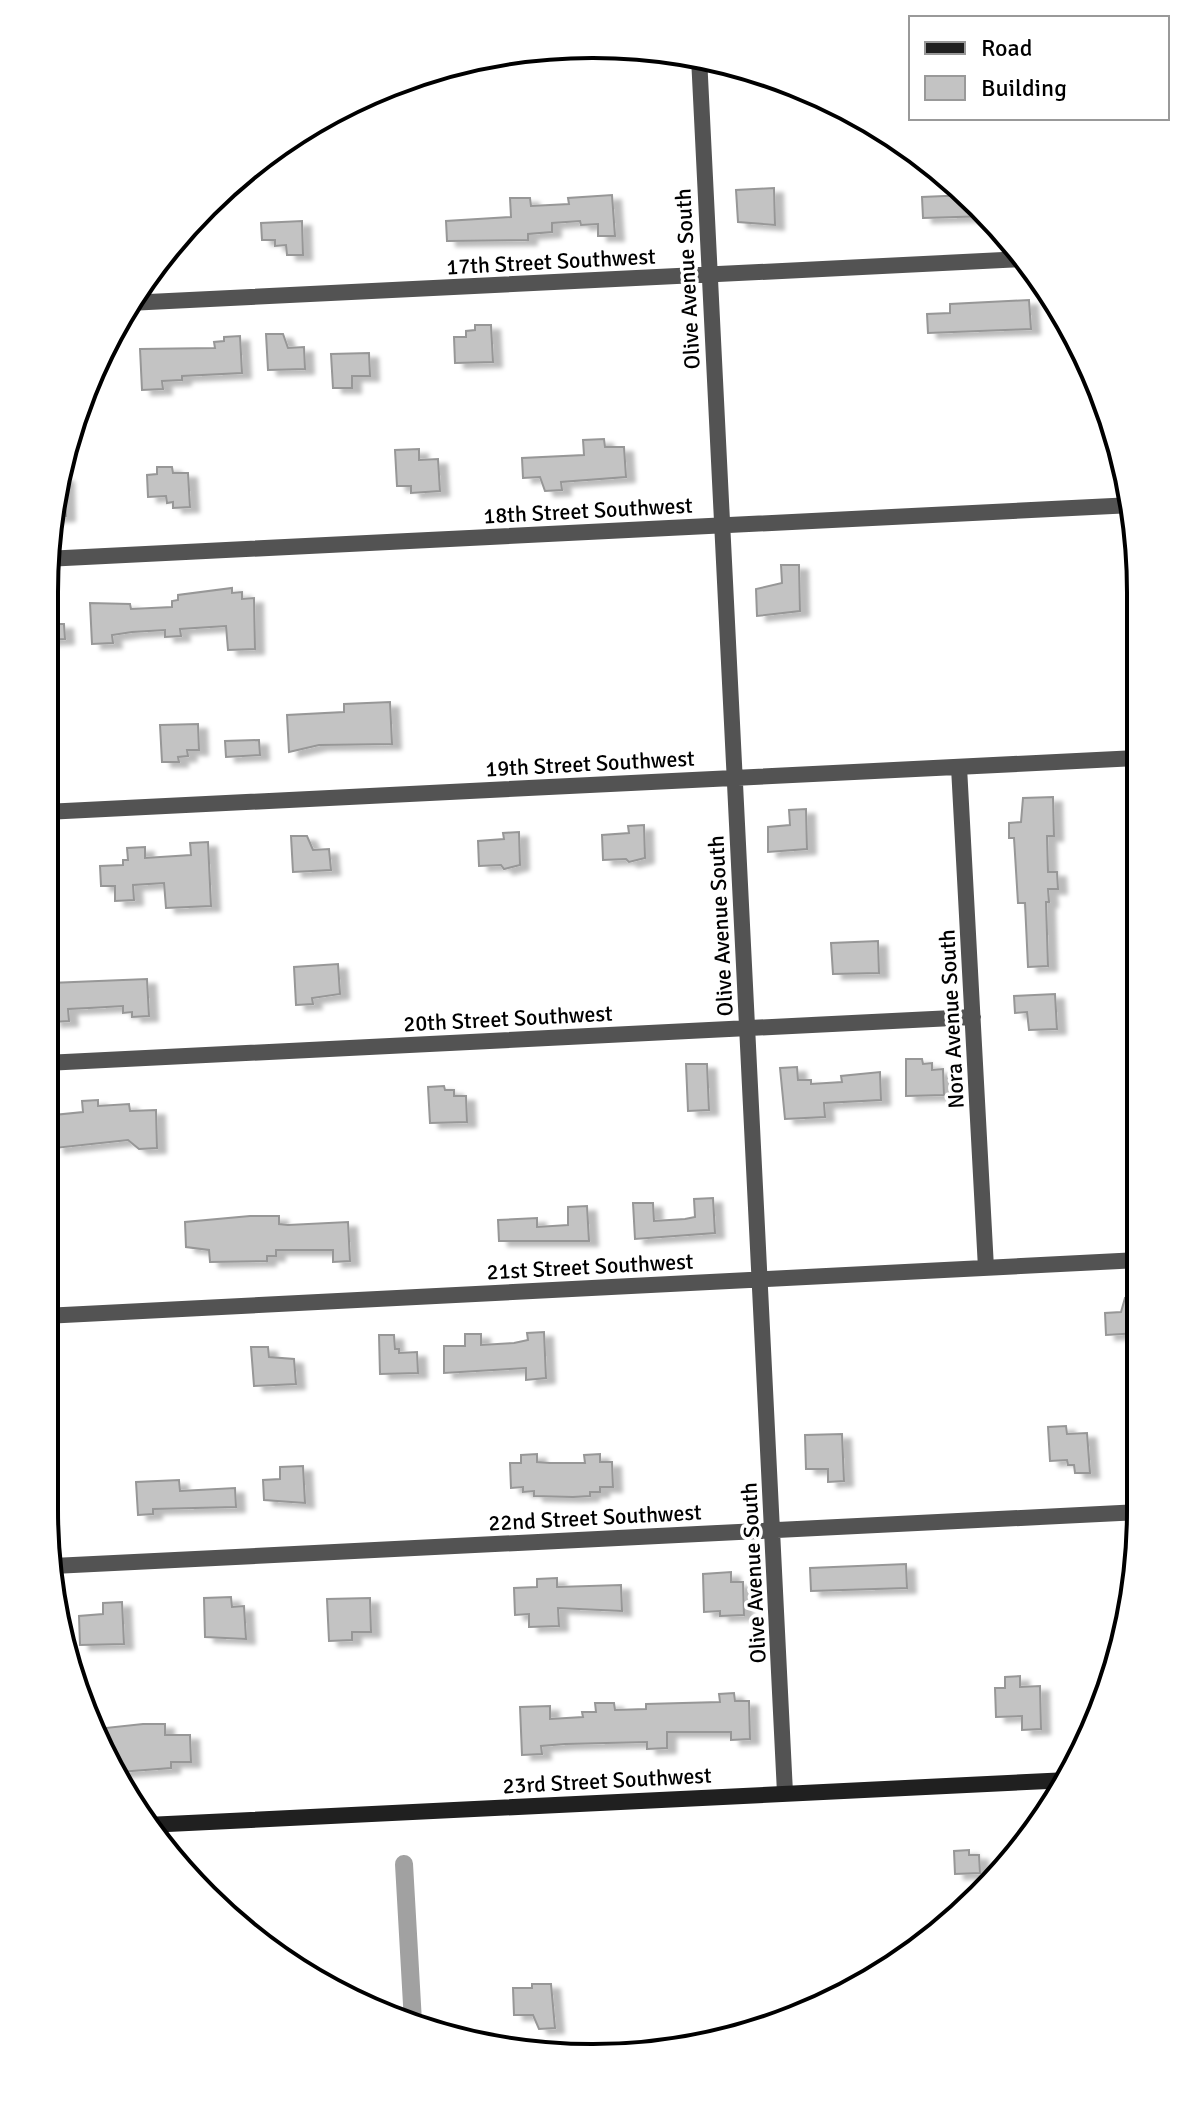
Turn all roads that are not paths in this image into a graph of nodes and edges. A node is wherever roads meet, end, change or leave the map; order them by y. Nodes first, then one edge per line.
1 (700, 69) edge
2 (1011, 260) edge
3 (709, 275) junction
4 (144, 302) edge
5 (1120, 506) edge
6 (722, 525) junction
7 (59, 558) edge
8 (1127, 759) edge
9 (959, 767) junction
10 (735, 778) junction
11 (58, 811) edge
12 (973, 1017) junction
13 (747, 1028) junction
14 (58, 1062) edge
15 (1127, 1261) edge
16 (986, 1268) junction
17 (760, 1279) junction
18 (58, 1315) edge
19 (1127, 1513) edge
20 (772, 1530) junction
21 (61, 1566) edge
22 (1053, 1781) edge
23 (785, 1793) junction
24 (161, 1824) edge

1 - 3 street, Olive Avenue South
2 - 3 street, 17th Street Southwest
3 - 4 street, 17th Street Southwest
3 - 6 street, Olive Avenue South
5 - 6 street, 18th Street Southwest
6 - 7 street, 18th Street Southwest
6 - 10 street, Olive Avenue South
8 - 9 street, 19th Street Southwest
9 - 10 street, 19th Street Southwest
9 - 12 street, Nora Avenue South
10 - 11 street, 19th Street Southwest
10 - 13 street, Olive Avenue South
12 - 13 street, 20th Street Southwest
12 - 16 street, Nora Avenue South
13 - 14 street, 20th Street Southwest
13 - 17 street, Olive Avenue South
15 - 16 street, 21st Street Southwest
16 - 17 street, 21st Street Southwest
17 - 18 street, 21st Street Southwest
17 - 20 street, Olive Avenue South
19 - 20 street, 22nd Street Southwest
20 - 21 street, 22nd Street Southwest
20 - 23 street, Olive Avenue South
22 - 23 street, 23rd Street Southwest
23 - 24 street, 23rd Street Southwest

